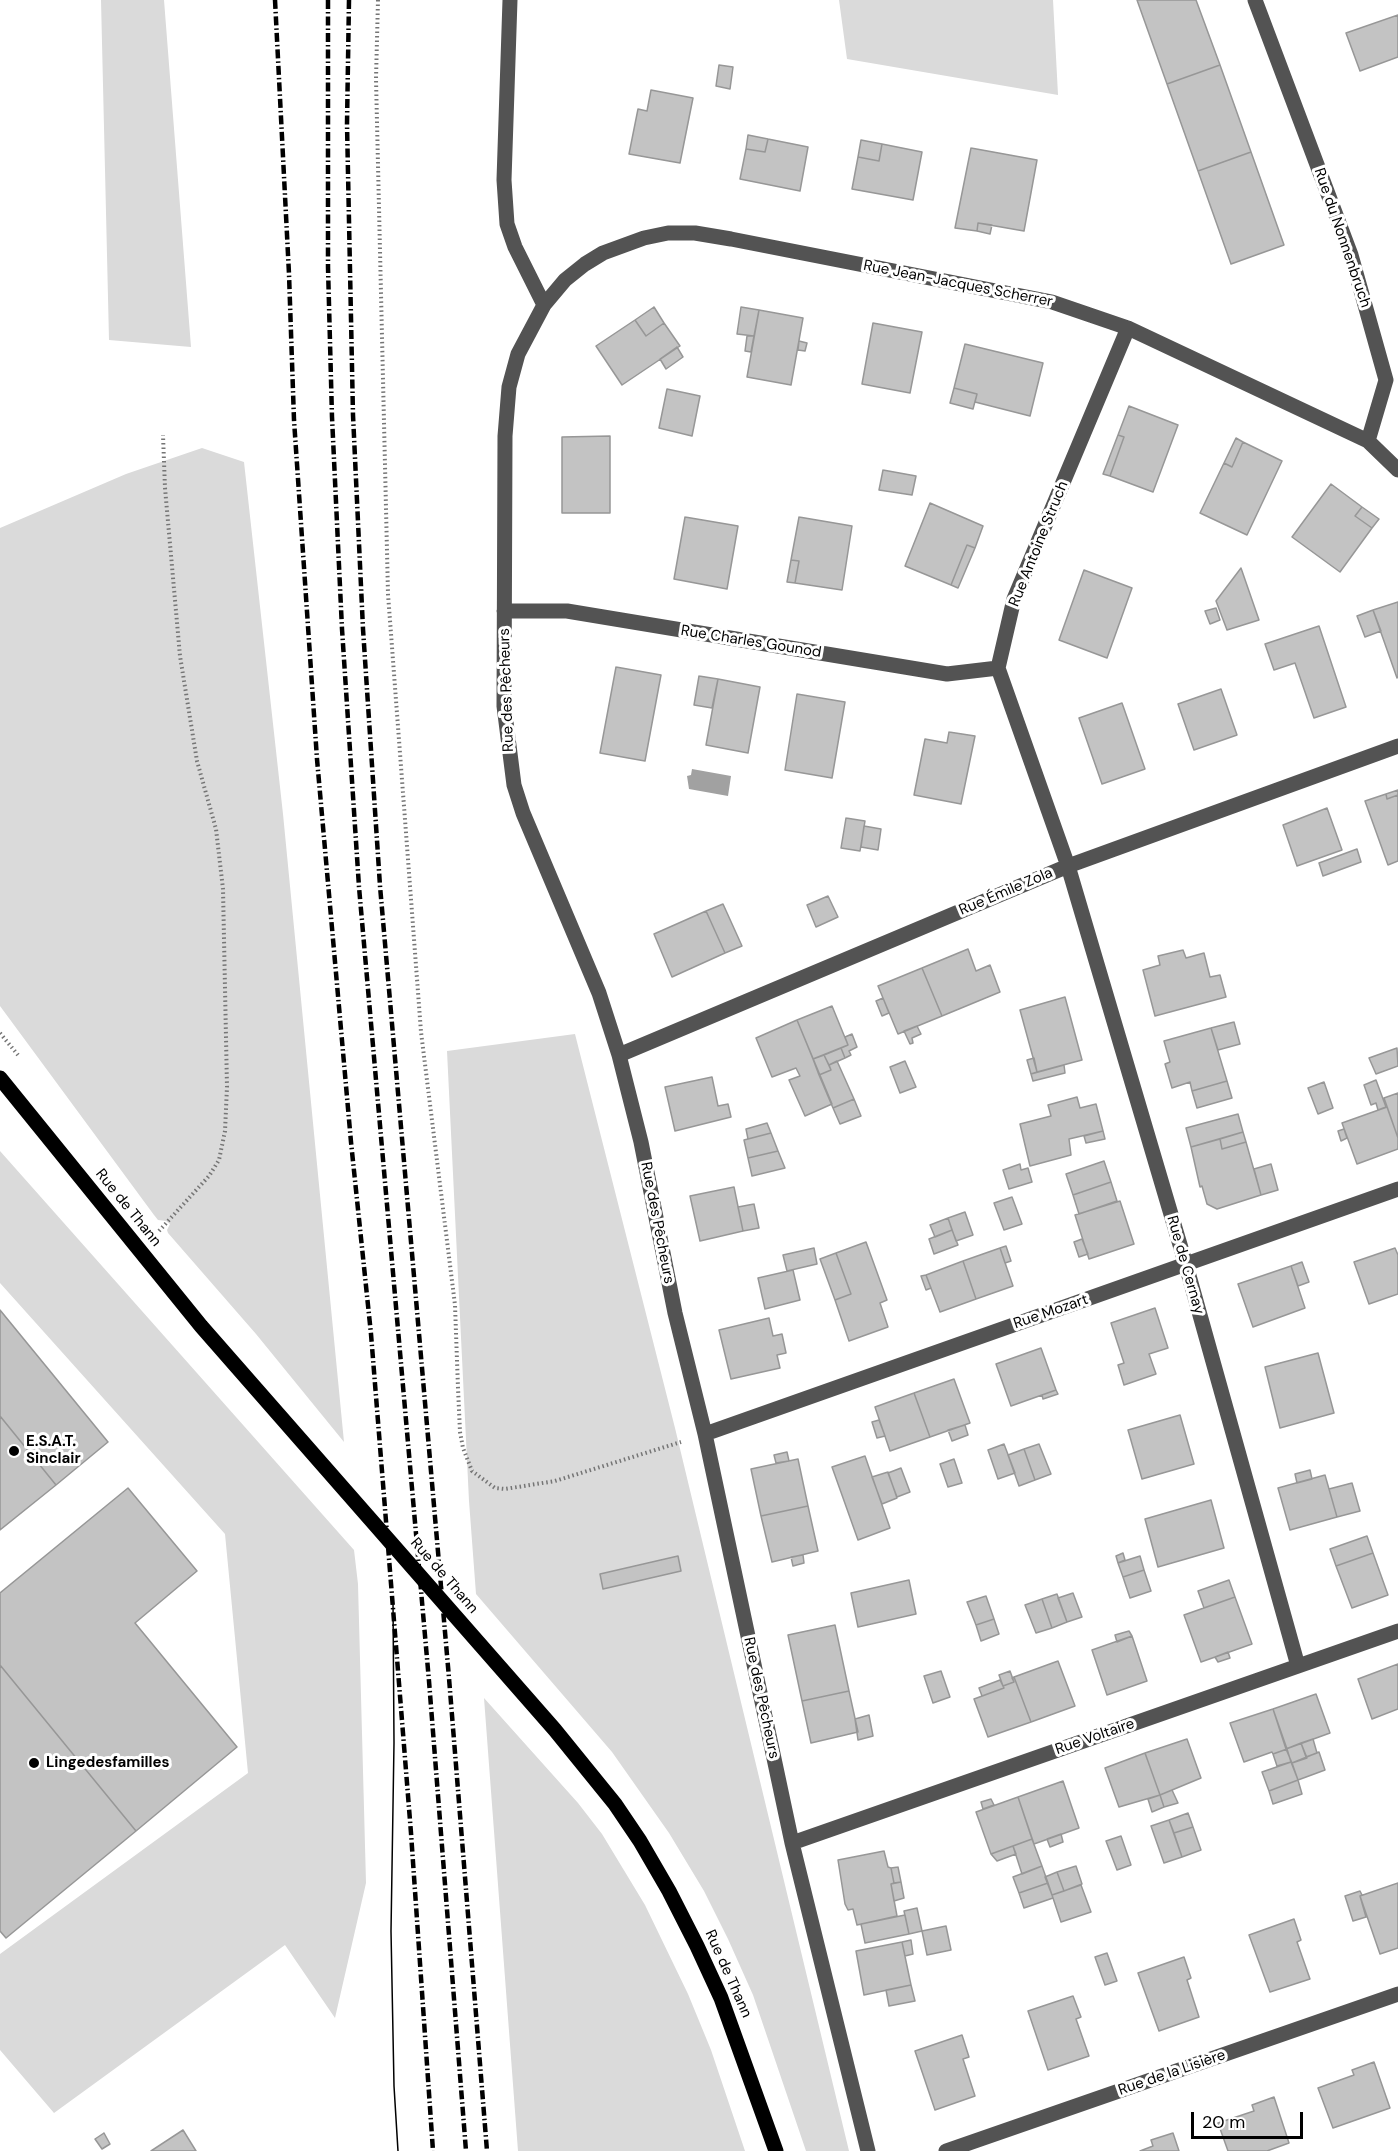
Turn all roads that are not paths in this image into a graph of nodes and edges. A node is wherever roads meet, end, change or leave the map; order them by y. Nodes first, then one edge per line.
1 (510, 0) edge
2 (1255, 0) edge
3 (544, 305) junction
4 (1128, 328) junction
5 (1368, 441) junction
6 (1398, 470) edge
7 (504, 611) junction
8 (998, 668) junction
9 (1398, 746) edge
10 (1068, 866) junction
11 (620, 1055) junction
12 (0, 1078) edge
13 (1398, 1189) edge
14 (1186, 1265) junction
15 (705, 1434) junction
16 (1398, 1631) edge
17 (1298, 1666) junction
18 (792, 1843) junction
19 (1398, 1994) edge
20 (776, 2151) edge
21 (868, 2151) edge
22 (946, 2151) edge

1 - 3 street
2 - 5 street, Rue du Nonnenbruch
3 - 4 street, Rue Jean-Jacques Scherrer
3 - 7 street, Rue des Pêcheurs
4 - 5 street, Rue Jean-Jacques Scherrer
4 - 8 street, Rue Antoine Struch
5 - 6 street
7 - 8 street, Rue Charles Gounod
7 - 11 street, Rue des Pêcheurs
8 - 10 street
9 - 10 street, Rue Émile Zola
10 - 11 street, Rue Émile Zola
10 - 14 street, Rue de Cernay
11 - 15 street, Rue des Pêcheurs
12 - 20 main road, Rue de Thann
13 - 14 street, Rue Mozart
14 - 15 street, Rue Mozart
14 - 17 street, Rue de Cernay
15 - 18 street, Rue des Pêcheurs
16 - 17 street, Rue Voltaire
17 - 18 street, Rue Voltaire
18 - 21 street, Rue des Pêcheurs
19 - 22 street, Rue de la Lisière

